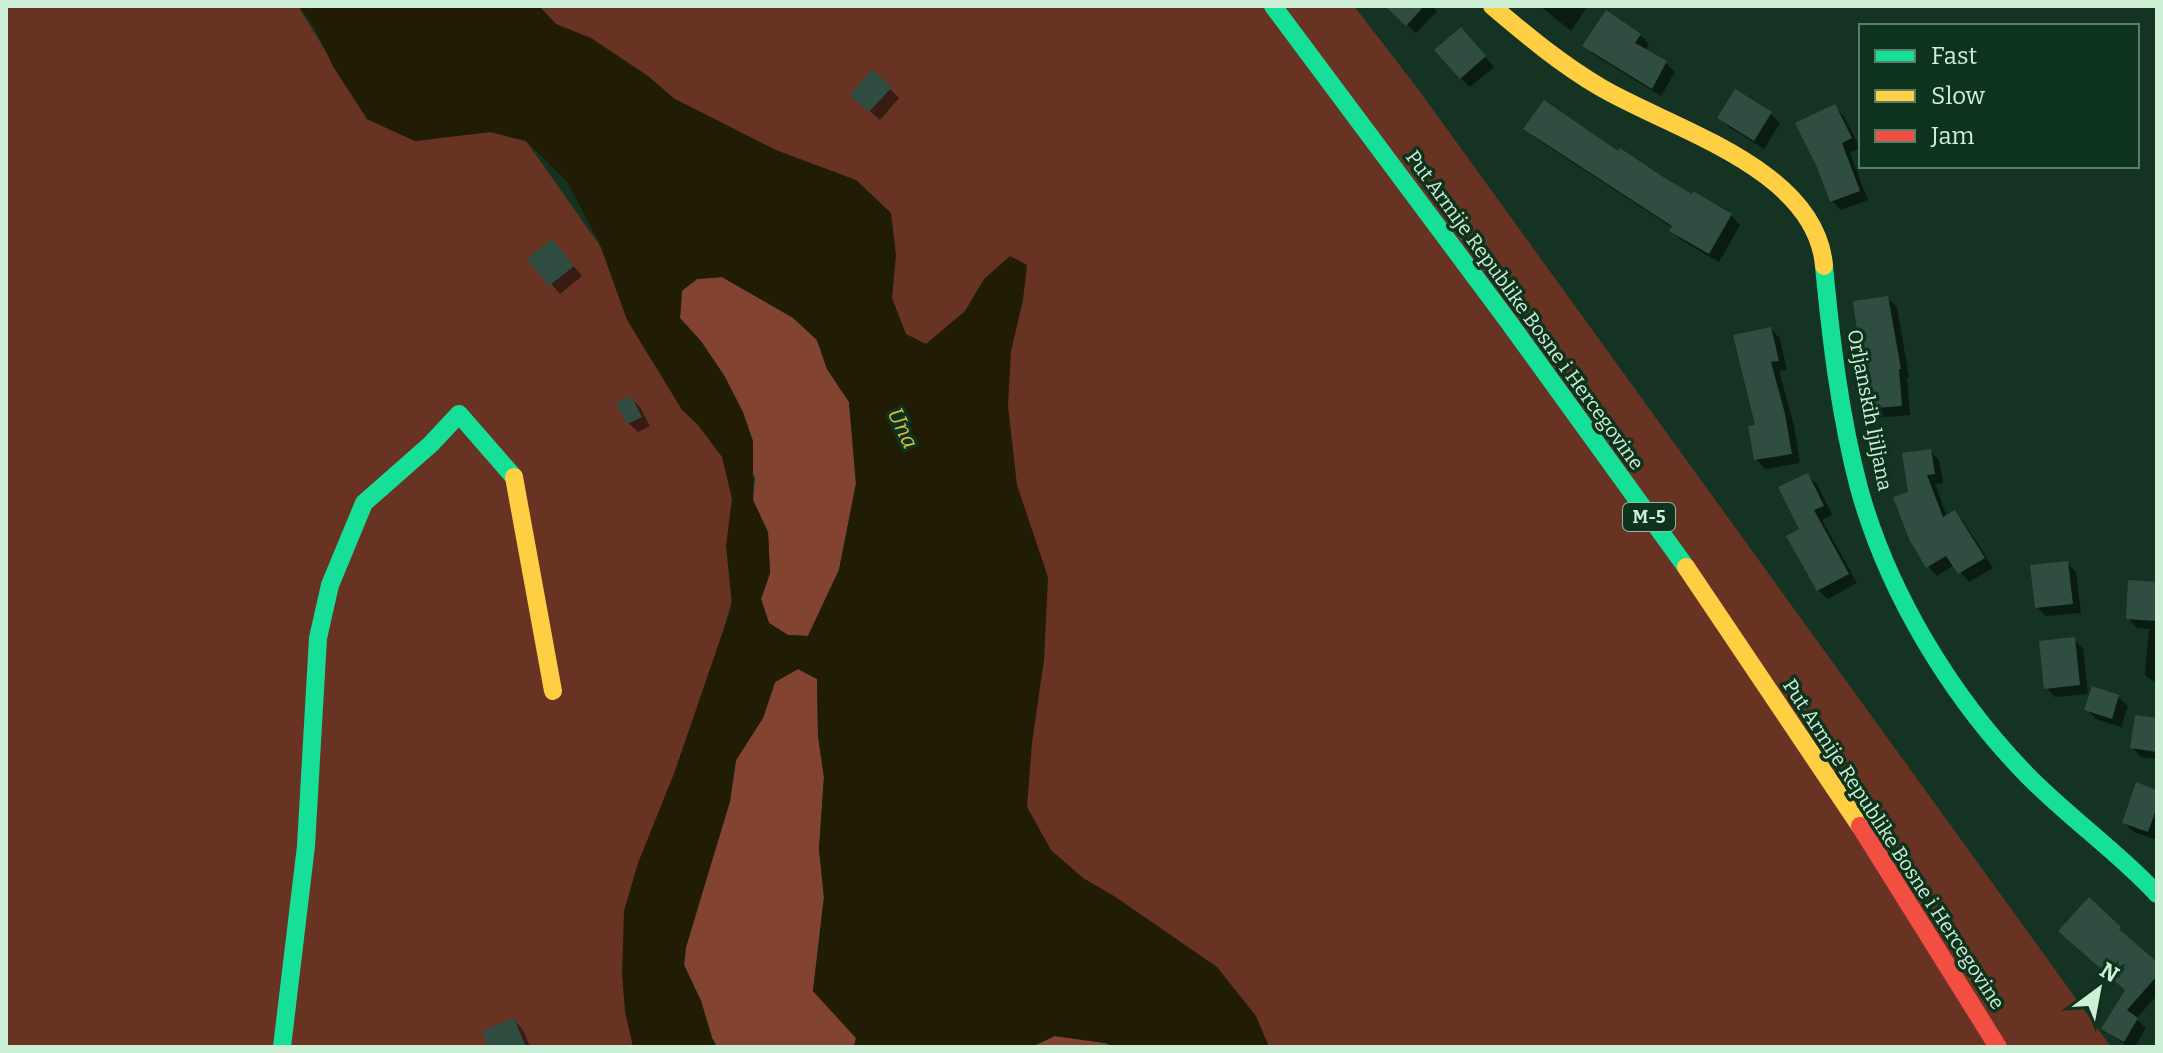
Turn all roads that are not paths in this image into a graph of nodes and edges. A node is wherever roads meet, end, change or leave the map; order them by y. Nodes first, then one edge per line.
1 (1273, 6) edge
2 (1492, 6) edge
3 (553, 691) dead end
4 (2157, 894) edge
5 (282, 1047) edge
6 (1998, 1047) edge

1 - 6 street, Put Armije Republike Bosne i Hercegovine / M-5
2 - 4 street, Orljanskih ljiljana
3 - 5 street

